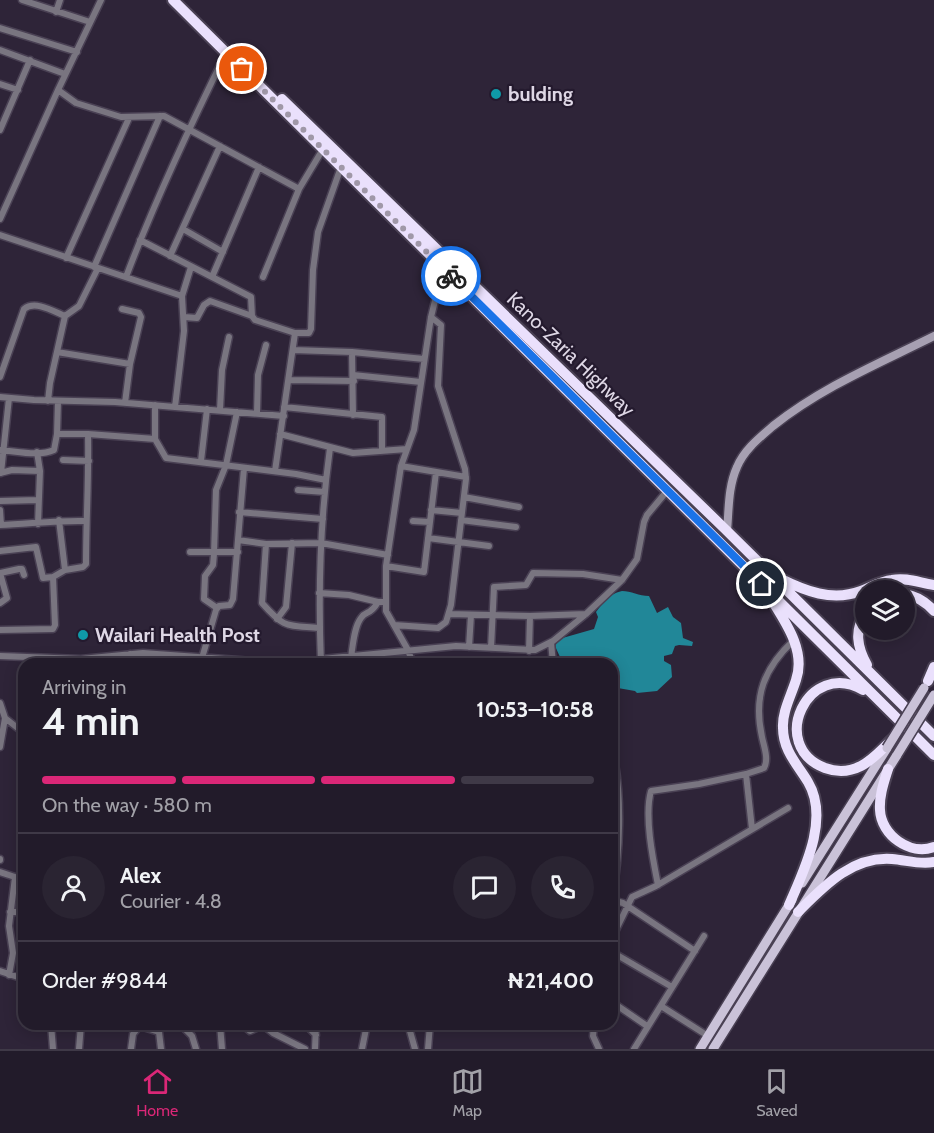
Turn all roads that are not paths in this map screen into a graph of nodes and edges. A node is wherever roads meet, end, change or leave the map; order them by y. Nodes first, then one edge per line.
1 (22, 0) edge
2 (60, 0) edge
3 (101, 0) edge
4 (172, 0) edge
5 (181, 0) edge
6 (56, 12) junction
7 (90, 22) junction
8 (0, 28) edge
9 (0, 50) edge
10 (76, 52) junction
11 (226, 53) junction
12 (30, 60) junction
13 (65, 74) junction
14 (0, 84) edge
15 (18, 90) junction
16 (58, 90) junction
17 (160, 116) junction
18 (129, 118) junction
19 (189, 129) junction
20 (0, 130) edge
21 (220, 146) junction
22 (322, 149) junction
23 (260, 167) junction
24 (341, 167) junction
25 (299, 189) junction
26 (0, 219) edge
27 (183, 229) junction
28 (0, 235) edge
29 (140, 240) junction
30 (223, 252) junction
31 (170, 256) junction
32 (66, 258) junction
33 (191, 267) junction
34 (96, 268) junction
35 (443, 268) junction
36 (126, 277) junction
37 (263, 277) dead end
38 (212, 278) junction
39 (182, 296) junction
40 (122, 309) dead end
41 (65, 316) junction
42 (252, 316) junction
43 (184, 317) junction
44 (431, 317) junction
45 (295, 333) junction
46 (934, 336) edge
47 (230, 337) dead end
48 (266, 345) dead end
49 (293, 350) junction
50 (57, 352) junction
51 (352, 352) junction
52 (424, 359) junction
53 (130, 364) junction
54 (0, 377) edge
55 (354, 378) junction
56 (290, 380) junction
57 (421, 382) junction
58 (0, 397) edge
59 (9, 398) junction
60 (48, 400) junction
61 (58, 401) junction
62 (125, 403) junction
63 (155, 405) junction
64 (175, 407) junction
65 (284, 407) junction
66 (207, 409) junction
67 (220, 410) junction
68 (237, 412) junction
69 (257, 413) junction
70 (353, 415) junction
71 (284, 416) junction
72 (57, 434) junction
73 (87, 434) junction
74 (280, 434) junction
75 (154, 439) junction
76 (330, 448) junction
77 (406, 449) junction
78 (1, 450) edge
79 (382, 451) junction
80 (37, 452) junction
81 (63, 460) dead end
82 (89, 461) junction
83 (201, 462) junction
84 (226, 465) junction
85 (401, 466) junction
86 (244, 468) junction
87 (40, 471) junction
88 (276, 471) junction
89 (436, 472) junction
90 (1, 473) edge
91 (466, 477) junction
92 (326, 480) junction
93 (298, 490) dead end
94 (668, 491) junction
95 (325, 492) junction
96 (464, 497) junction
97 (39, 500) junction
98 (0, 501) edge
99 (519, 507) dead end
100 (0, 510) edge
101 (431, 510) junction
102 (239, 512) junction
103 (462, 517) junction
104 (323, 519) junction
105 (59, 520) junction
106 (86, 521) junction
107 (413, 521) dead end
108 (430, 522) junction
109 (38, 524) junction
110 (1, 525) edge
111 (516, 527) dead end
112 (727, 531) junction
113 (428, 538) junction
114 (238, 540) junction
115 (292, 543) junction
116 (321, 543) junction
117 (459, 543) junction
118 (266, 544) junction
119 (489, 546) dead end
120 (0, 551) edge
121 (190, 552) dead end
122 (238, 552) junction
123 (214, 554) junction
124 (388, 555) junction
125 (386, 566) junction
126 (65, 570) junction
127 (0, 573) edge
128 (769, 573) junction
129 (24, 575) dead end
130 (53, 577) junction
131 (622, 580) junction
132 (762, 584) junction
133 (934, 585) edge
134 (319, 593) junction
135 (915, 597) edge
136 (382, 602) junction
137 (0, 603) edge
138 (217, 608) junction
139 (934, 611) edge
140 (449, 614) junction
141 (586, 614) junction
142 (471, 615) junction
143 (492, 615) junction
144 (530, 616) junction
145 (277, 620) junction
146 (394, 625) junction
147 (319, 628) junction
148 (0, 630) edge
149 (794, 640) junction
150 (859, 640) edge
151 (551, 642) junction
152 (469, 647) junction
153 (491, 648) junction
154 (408, 650) junction
155 (529, 651) junction
156 (130, 654) junction
157 (0, 656) edge
158 (107, 656) joint
159 (351, 657) junction
160 (18, 658) edge
161 (98, 658) edge
162 (130, 658) edge
163 (171, 658) edge
164 (202, 658) edge
165 (321, 658) edge
166 (347, 658) edge
167 (411, 658) edge
168 (552, 658) edge
169 (934, 667) edge
170 (873, 676) junction
171 (929, 680) edge
172 (934, 695) edge
173 (874, 697) junction
174 (0, 703) edge
175 (5, 718) junction
176 (18, 728) edge
177 (934, 736) edge
178 (890, 743) junction
179 (0, 747) edge
180 (934, 755) edge
181 (888, 768) junction
182 (746, 774) junction
183 (788, 808) dead end
184 (752, 829) junction
185 (934, 847) edge
186 (934, 862) edge
187 (0, 872) edge
188 (15, 878) junction
189 (18, 880) edge
190 (658, 885) junction
191 (618, 902) edge
192 (626, 905) junction
193 (793, 908) junction
194 (10, 912) junction
195 (18, 912) edge
196 (618, 924) edge
197 (704, 936) dead end
198 (695, 951) junction
199 (618, 956) edge
200 (0, 971) edge
201 (9, 975) junction
202 (18, 978) edge
203 (672, 987) junction
204 (618, 1006) edge
205 (661, 1006) junction
206 (647, 1026) junction
207 (51, 1030) edge
208 (81, 1030) edge
209 (137, 1030) edge
210 (154, 1030) edge
211 (186, 1030) edge
212 (220, 1030) edge
213 (272, 1030) edge
214 (311, 1030) edge
215 (316, 1030) edge
216 (366, 1030) edge
217 (410, 1030) edge
218 (430, 1030) edge
219 (593, 1030) edge
220 (316, 1035) junction
221 (708, 1036) junction
222 (595, 1042) junction
223 (53, 1049) edge
224 (79, 1049) edge
225 (131, 1049) edge
226 (161, 1049) edge
227 (196, 1049) edge
228 (222, 1049) edge
229 (305, 1049) edge
230 (315, 1049) edge
231 (362, 1049) edge
232 (415, 1049) edge
233 (428, 1049) edge
234 (591, 1049) edge
235 (599, 1049) edge
236 (634, 1049) edge
237 (700, 1049) edge
238 (713, 1049) edge

1 - 6 street
2 - 6 street
3 - 7 street
4 - 11 highway, Kano-Zaria Highway
5 - 112 highway, Kano-Zaria Highway
6 - 7 street
7 - 10 street
8 - 10 street
9 - 12 street
10 - 13 street
11 - 19 street
11 - 22 highway, Kano-Zaria Highway
12 - 13 street
12 - 15 street
13 - 16 street
14 - 15 street
15 - 20 street
16 - 18 street
16 - 26 street
17 - 18 street
17 - 19 street
17 - 34 street
18 - 32 street
19 - 21 street
19 - 29 street
21 - 23 street
21 - 27 street
22 - 24 highway, Kano-Zaria Highway
22 - 25 street
23 - 25 street
23 - 30 street
24 - 35 highway, Kano-Zaria Highway
24 - 45 street
25 - 37 street
27 - 30 street
27 - 31 street
28 - 32 street
29 - 31 street
29 - 36 street
30 - 38 street
31 - 33 street
32 - 34 street
33 - 38 street
33 - 39 street
34 - 36 street
34 - 41 street
35 - 44 street
35 - 94 highway, Kano-Zaria Highway
36 - 39 street
38 - 42 street
39 - 43 street
40 - 53 street
41 - 50 street
41 - 54 street
42 - 43 street
42 - 45 street
43 - 64 street
44 - 52 street
44 - 91 street
45 - 49 street
46 - 112 street
47 - 67 street
48 - 69 street
49 - 51 street
49 - 56 street
50 - 53 street
50 - 60 street
51 - 52 street
51 - 55 street
52 - 57 street
53 - 62 street
55 - 56 street
55 - 57 street
55 - 70 street
56 - 65 street
57 - 77 street
58 - 59 street
59 - 60 street
59 - 78 street
60 - 61 street
61 - 62 street
61 - 72 street
62 - 63 street
63 - 64 street
63 - 75 street
64 - 66 street
65 - 70 street
65 - 71 street
66 - 67 street
66 - 83 street
67 - 68 street
68 - 69 street
68 - 84 street
69 - 71 street
70 - 79 street
71 - 74 street
72 - 73 street
72 - 80 street
73 - 75 street
73 - 82 street
74 - 76 street
74 - 88 street
75 - 83 street
76 - 79 street
76 - 92 street
77 - 79 street
77 - 85 street
78 - 80 street
78 - 90 street
80 - 87 street
81 - 82 street
82 - 106 street
83 - 84 street
84 - 86 street
84 - 123 street
85 - 89 street
85 - 124 street
86 - 88 street
86 - 102 street
87 - 90 street
87 - 97 street
88 - 92 street
89 - 91 street
89 - 101 street
91 - 96 street
92 - 95 street
93 - 95 street
94 - 131 street
94 - 132 highway, Kano-Zaria Highway
95 - 104 street
96 - 99 street
96 - 103 street
97 - 98 street
97 - 109 street
100 - 110 street
101 - 103 street
101 - 108 street
102 - 104 street
102 - 114 street
103 - 111 street
103 - 117 street
104 - 116 street
105 - 106 street
105 - 109 street
105 - 126 street
106 - 126 street
107 - 108 street
108 - 113 street
109 - 110 street
112 - 128 highway, Kano-Zaria Highway
113 - 117 street
113 - 125 street
114 - 118 street
114 - 122 street
115 - 116 street
115 - 118 street
115 - 145 street
116 - 124 street
116 - 134 street
117 - 119 street
117 - 140 street
118 - 145 street
120 - 130 street
121 - 123 street
122 - 123 street
122 - 138 street
123 - 138 street
124 - 125 street
125 - 136 street
126 - 130 street
127 - 129 street
127 - 137 street
128 - 133 highway
128 - 170 highway, Kano-Zaria Highway
130 - 148 street
131 - 141 street
131 - 143 street
132 - 149 highway
132 - 173 highway, Kano-Zaria Highway
134 - 136 street
134 - 147 street
135 - 139 highway
136 - 146 street
136 - 159 street
138 - 164 street
140 - 142 street
140 - 146 street
141 - 144 street
141 - 151 street
142 - 143 street
142 - 152 street
143 - 144 street
143 - 153 street
144 - 155 street
145 - 147 street
146 - 154 street
147 - 165 street
149 - 182 street
149 - 193 highway
150 - 170 highway
151 - 155 street
151 - 168 street
152 - 153 street
152 - 154 street
153 - 155 street
154 - 159 street
154 - 167 street
156 - 158 street
156 - 162 street
156 - 163 street
157 - 160 street
158 - 161 street
159 - 166 street
169 - 171 highway
170 - 177 highway, Kano-Zaria Highway
171 - 178 main road, bridge
172 - 181 main road, bridge
173 - 178 highway
173 - 180 highway, Kano-Zaria Highway
174 - 175 street
175 - 176 street
175 - 179 street
178 - 193 main road
181 - 185 highway
181 - 193 main road
182 - 184 street
182 - 190 street
183 - 184 street
184 - 190 street
186 - 193 highway
187 - 188 street
188 - 189 street
188 - 194 street
190 - 192 street
191 - 192 street
192 - 196 street
192 - 198 street
193 - 221 main road
193 - 238 main road
194 - 195 street
194 - 201 street
197 - 198 street
198 - 203 street
199 - 203 street
200 - 201 street
201 - 202 street
203 - 205 street
204 - 206 street
205 - 206 street
205 - 221 street
206 - 236 street
207 - 223 street
208 - 224 street
209 - 225 street
210 - 226 street
211 - 227 street
212 - 228 street
213 - 229 street
214 - 220 street
215 - 220 street
216 - 231 street
217 - 232 street
218 - 233 street
219 - 222 street
220 - 230 street
221 - 237 main road
222 - 234 street
222 - 235 street

